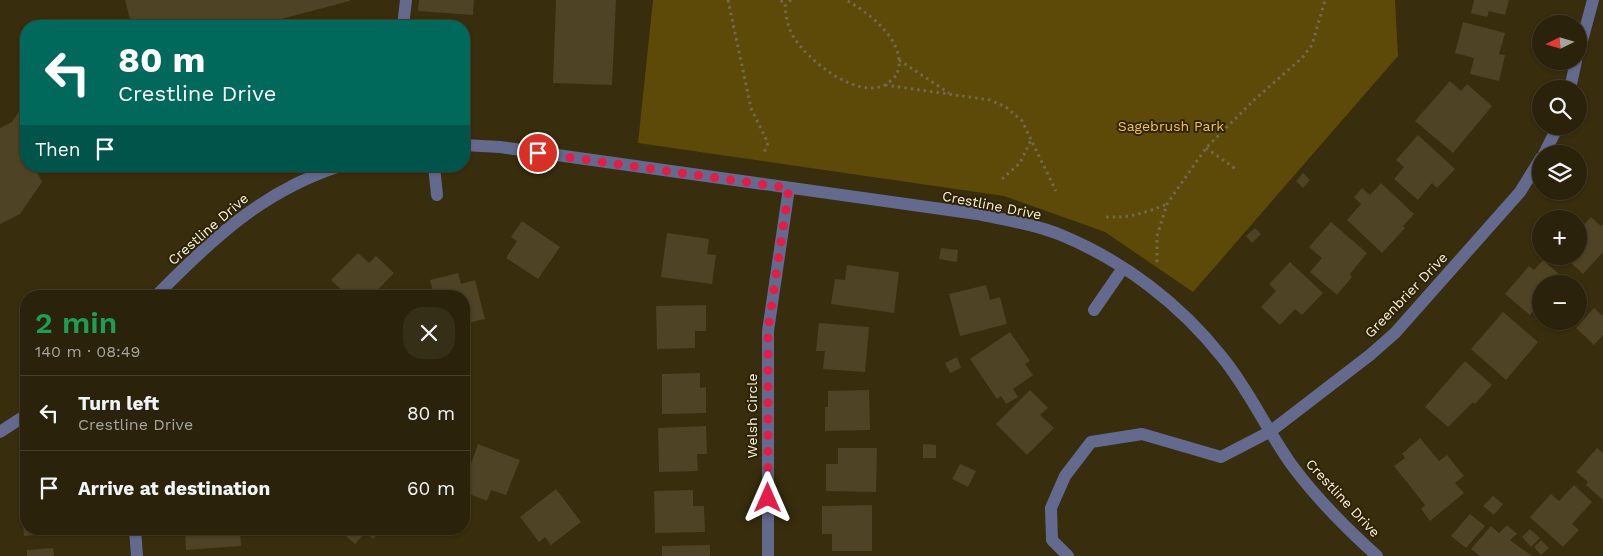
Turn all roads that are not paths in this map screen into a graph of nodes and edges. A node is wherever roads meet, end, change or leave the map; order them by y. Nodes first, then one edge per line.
1 (406, 0) edge
2 (1593, 0) edge
3 (1588, 19) edge
4 (404, 20) edge
5 (470, 145) edge
6 (322, 172) edge
7 (435, 172) edge
8 (1532, 173) edge
9 (789, 188) junction
10 (437, 195) dead end
11 (1123, 268) junction
12 (162, 290) edge
13 (1094, 310) dead end
14 (20, 419) edge
15 (1271, 431) junction
16 (0, 432) edge
17 (135, 535) edge
18 (137, 556) edge
19 (768, 556) edge
20 (1068, 556) edge
21 (1377, 556) edge

1 - 4 street
2 - 3 street
5 - 9 street, Crestline Drive
6 - 12 street, Crestline Drive
7 - 10 street
8 - 15 street, Greenbrier Drive
9 - 11 street, Crestline Drive
9 - 19 street, Welsh Circle
11 - 13 street
11 - 15 street, Crestline Drive
14 - 16 street
15 - 20 street, Greenbrier Drive
15 - 21 street, Crestline Drive
17 - 18 street

